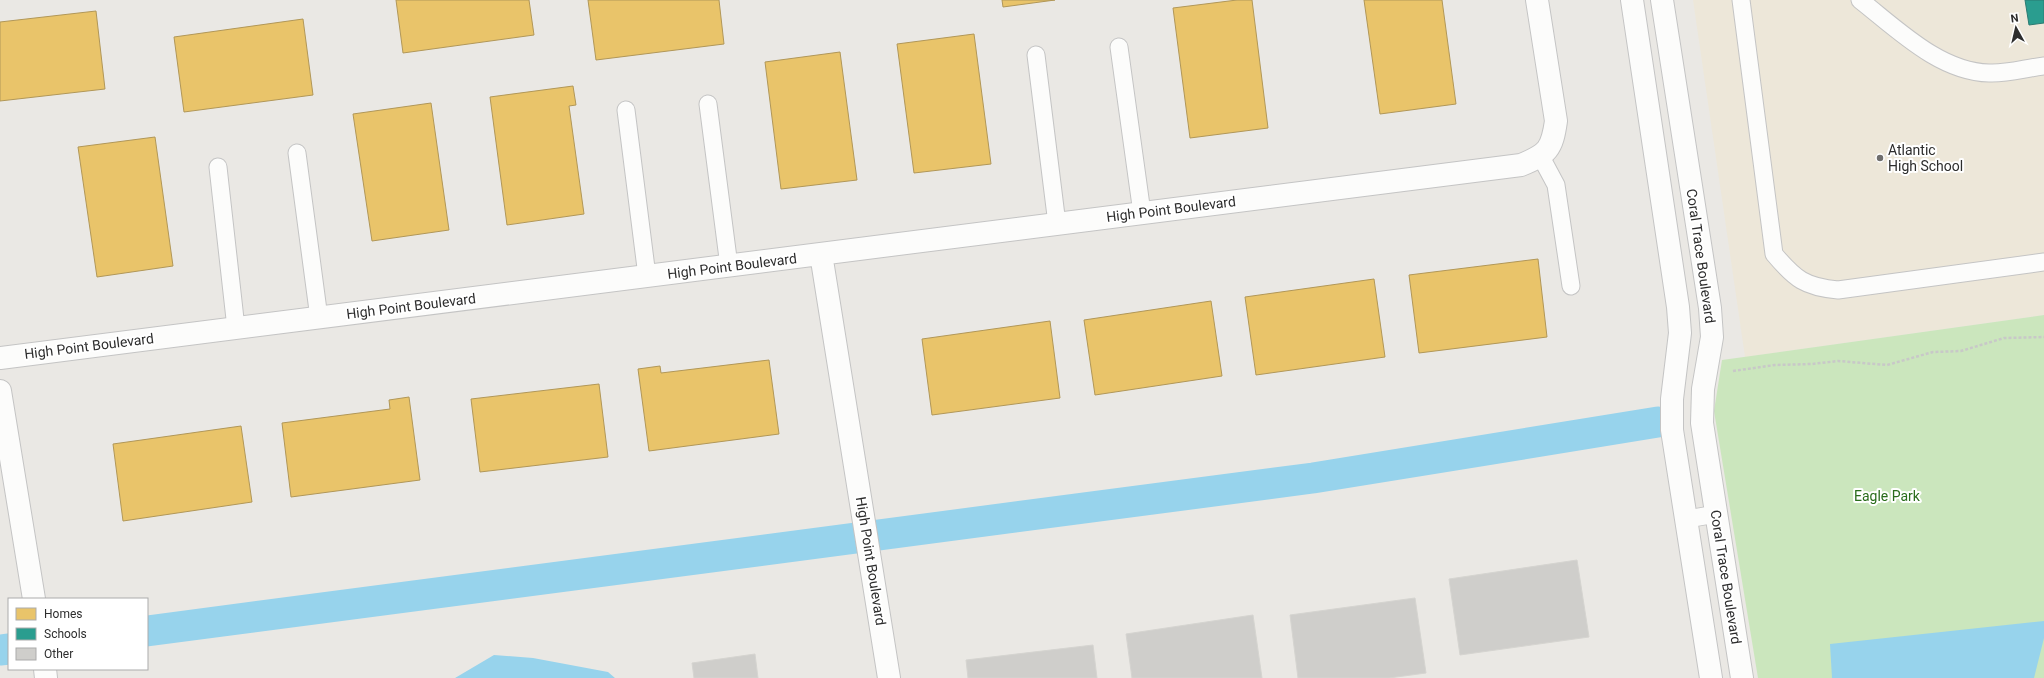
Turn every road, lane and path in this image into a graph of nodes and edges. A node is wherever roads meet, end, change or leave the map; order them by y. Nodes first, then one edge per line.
1 (1537, 0) edge
2 (1632, 0) edge
3 (1662, 0) edge
4 (1741, 0) edge
5 (1860, 0) edge
6 (1119, 47) dead end
7 (1036, 56) dead end
8 (2044, 66) edge
9 (708, 104) dead end
10 (626, 110) dead end
11 (297, 154) dead end
12 (1531, 161) junction
13 (218, 167) dead end
14 (1142, 213) junction
15 (1057, 224) junction
16 (822, 254) junction
17 (2044, 262) edge
18 (729, 266) junction
19 (647, 276) junction
20 (1571, 286) dead end
21 (319, 318) junction
22 (236, 328) junction
23 (2044, 337) edge
24 (0, 358) edge
25 (1731, 371) dead end
26 (0, 391) edge
27 (1716, 514) junction
28 (1687, 519) junction
29 (34, 598) edge
30 (889, 678) edge
31 (1711, 678) edge
32 (1742, 678) edge

1 - 12 street
2 - 28 street
3 - 27 street, Coral Trace Boulevard
4 - 17 lane
5 - 8 lane
6 - 14 lane
7 - 15 lane
9 - 18 lane
10 - 19 lane
11 - 21 lane
12 - 14 street, High Point Boulevard
12 - 20 lane
13 - 22 lane
14 - 15 street, High Point Boulevard
15 - 16 street, High Point Boulevard
16 - 18 street, High Point Boulevard
16 - 30 street, High Point Boulevard
18 - 19 street, High Point Boulevard
19 - 21 street, High Point Boulevard
21 - 22 street, High Point Boulevard
22 - 24 street, High Point Boulevard
23 - 25 path
26 - 29 street
27 - 28 lane
27 - 32 street, Coral Trace Boulevard
28 - 31 street

